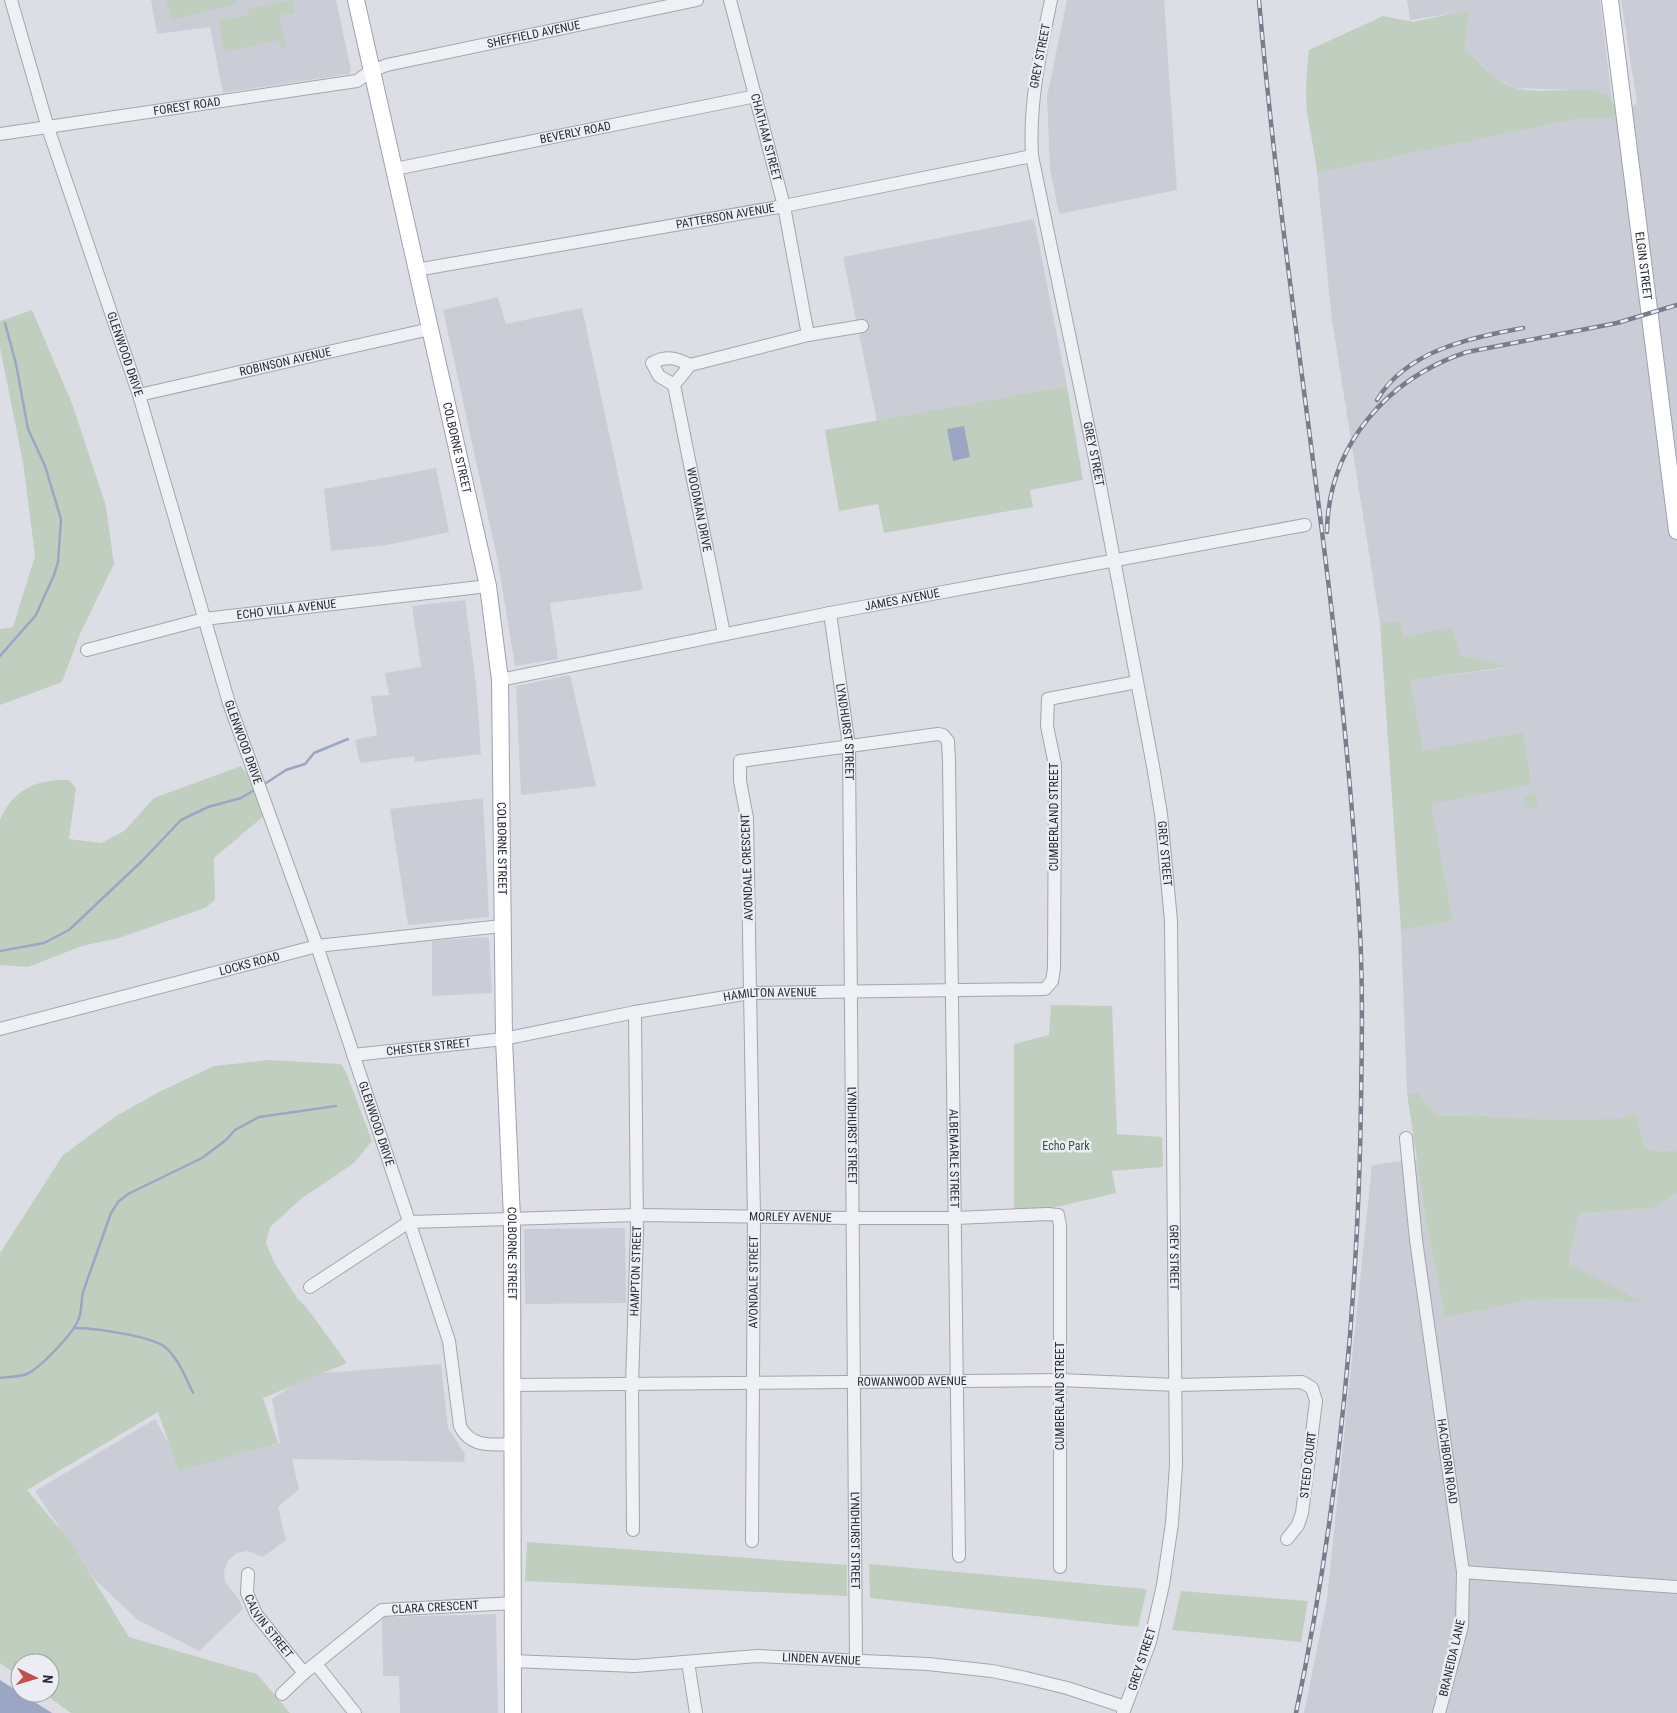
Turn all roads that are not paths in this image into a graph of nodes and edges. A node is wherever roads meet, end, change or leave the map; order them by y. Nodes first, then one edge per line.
1 (11, 0) edge
2 (356, 0) edge
3 (697, 0) edge
4 (730, 0) edge
5 (1051, 0) edge
6 (1610, 0) edge
7 (371, 71) junction
8 (756, 96) junction
9 (48, 128) junction
10 (0, 134) edge
11 (1032, 156) junction
12 (395, 169) junction
13 (784, 206) junction
14 (416, 270) junction
15 (862, 326) dead end
16 (430, 329) junction
17 (808, 335) junction
18 (690, 364) junction
19 (674, 385) junction
20 (139, 395) junction
21 (1305, 525) dead end
22 (1677, 530) edge
23 (1114, 560) junction
24 (488, 586) junction
25 (830, 613) junction
26 (204, 619) junction
27 (724, 634) junction
28 (87, 650) dead end
29 (500, 680) junction
30 (1137, 682) junction
31 (849, 746) junction
32 (502, 926) junction
33 (317, 946) junction
34 (953, 990) junction
35 (1041, 990) joint
36 (851, 992) junction
37 (750, 993) junction
38 (636, 1012) junction
39 (0, 1029) edge
40 (504, 1039) junction
41 (353, 1056) junction
42 (1406, 1138) dead end
43 (637, 1215) junction
44 (512, 1218) junction
45 (754, 1218) junction
46 (852, 1218) junction
47 (955, 1218) junction
48 (409, 1222) junction
49 (1060, 1225) joint
50 (310, 1287) dead end
51 (1060, 1380) junction
52 (854, 1382) junction
53 (956, 1382) junction
54 (755, 1383) junction
55 (632, 1384) junction
56 (1176, 1385) junction
57 (512, 1386) junction
58 (1312, 1388) joint
59 (511, 1444) junction
60 (632, 1530) dead end
61 (1287, 1539) dead end
62 (752, 1541) dead end
63 (959, 1556) dead end
64 (1060, 1567) dead end
65 (1464, 1572) junction
66 (248, 1574) dead end
67 (1677, 1587) edge
68 (513, 1603) junction
69 (512, 1661) junction
70 (856, 1661) junction
71 (688, 1662) junction
72 (316, 1664) junction
73 (304, 1673) junction
74 (282, 1694) dead end
75 (1124, 1710) edge
76 (354, 1713) edge
77 (514, 1713) edge
78 (696, 1713) edge
79 (1439, 1713) edge

1 - 9 street, GLENWOOD DRIVE
2 - 7 main road, COLBORNE STREET
3 - 7 street, SHEFFIELD AVENUE
4 - 8 street, CHATHAM STREET
5 - 11 street, GREY STREET
6 - 22 main road, ELGIN STREET
7 - 9 street, FOREST ROAD
7 - 12 main road, COLBORNE STREET
8 - 12 street, BEVERLY ROAD
8 - 13 street, CHATHAM STREET
9 - 10 street, FOREST ROAD
9 - 20 street, GLENWOOD DRIVE
11 - 13 street, PATTERSON AVENUE
11 - 23 street, GREY STREET
12 - 14 main road, COLBORNE STREET
13 - 14 street, PATTERSON AVENUE
13 - 17 street, CHATHAM STREET
14 - 16 main road, COLBORNE STREET
15 - 17 street
16 - 20 street, ROBINSON AVENUE
16 - 24 main road, COLBORNE STREET
17 - 18 street
18 - 19 street
18 - 19 street
19 - 27 street, WOODMAN DRIVE
20 - 26 street, GLENWOOD DRIVE
21 - 23 street, JAMES AVENUE
23 - 25 street, JAMES AVENUE
23 - 30 street, GREY STREET
24 - 26 street, ECHO VILLA AVENUE
24 - 29 main road, COLBORNE STREET
25 - 27 street, JAMES AVENUE
25 - 31 street, LYNDHURST STREET
26 - 28 street, ECHO VILLA AVENUE
26 - 33 street, GLENWOOD DRIVE
27 - 29 street, JAMES AVENUE
29 - 32 main road, COLBORNE STREET
30 - 35 street, CUMBERLAND STREET
30 - 56 street, GREY STREET
31 - 34 street, ALBEMARLE STREET
31 - 36 street, LYNDHURST STREET
31 - 37 street, AVONDALE CRESCENT
32 - 33 street, LOCKS ROAD
32 - 40 main road, COLBORNE STREET
33 - 39 street, LOCKS ROAD
33 - 41 street, GLENWOOD DRIVE
34 - 35 street, HAMILTON AVENUE
34 - 36 street, HAMILTON AVENUE
34 - 47 street, ALBEMARLE STREET
36 - 37 street, HAMILTON AVENUE
36 - 46 street, LYNDHURST STREET
37 - 38 street, HAMILTON AVENUE
37 - 45 street, AVONDALE STREET
38 - 40 street, HAMILTON AVENUE
38 - 43 street, HAMPTON STREET
40 - 41 street, CHESTER STREET
40 - 44 main road, COLBORNE STREET
41 - 48 street, GLENWOOD DRIVE
42 - 65 street, HACHBORN ROAD
43 - 44 street, MORLEY AVENUE
43 - 45 street, MORLEY AVENUE
43 - 55 street, HAMPTON STREET
44 - 48 street, MORLEY AVENUE
44 - 57 main road, COLBORNE STREET
45 - 46 street, MORLEY AVENUE
45 - 54 street, AVONDALE STREET
46 - 47 street, MORLEY AVENUE
46 - 52 street, LYNDHURST STREET
47 - 49 street, MORLEY AVENUE
47 - 53 street, ALBEMARLE STREET
48 - 50 street
48 - 59 street, GLENWOOD DRIVE
49 - 51 street, CUMBERLAND STREET
51 - 53 street, ROWANWOOD AVENUE
51 - 56 street, ROWANWOOD AVENUE
51 - 64 street, CUMBERLAND STREET
52 - 53 street, ROWANWOOD AVENUE
52 - 54 street, ROWANWOOD AVENUE
52 - 70 street, LYNDHURST STREET
53 - 63 street, ALBEMARLE STREET
54 - 55 street, ROWANWOOD AVENUE
54 - 62 street, AVONDALE STREET
55 - 57 street, ROWANWOOD AVENUE
55 - 60 street, HAMPTON STREET
56 - 58 street, ROWANWOOD AVENUE
56 - 75 street, GREY STREET
57 - 59 main road, COLBORNE STREET
58 - 61 street, STEED COURT
59 - 68 main road, COLBORNE STREET
65 - 67 street
65 - 79 street, BRANEIDA LANE
66 - 73 street, CALVIN STREET
68 - 69 main road, COLBORNE STREET
68 - 72 street, CLARA CRESCENT
69 - 71 street, LINDEN AVENUE
69 - 77 main road, COLBORNE STREET
70 - 71 street, LINDEN AVENUE
70 - 75 street, LINDEN AVENUE
71 - 78 street
72 - 73 street, CLARA CRESCENT
72 - 76 street
73 - 74 street, CLARA CRESCENT

